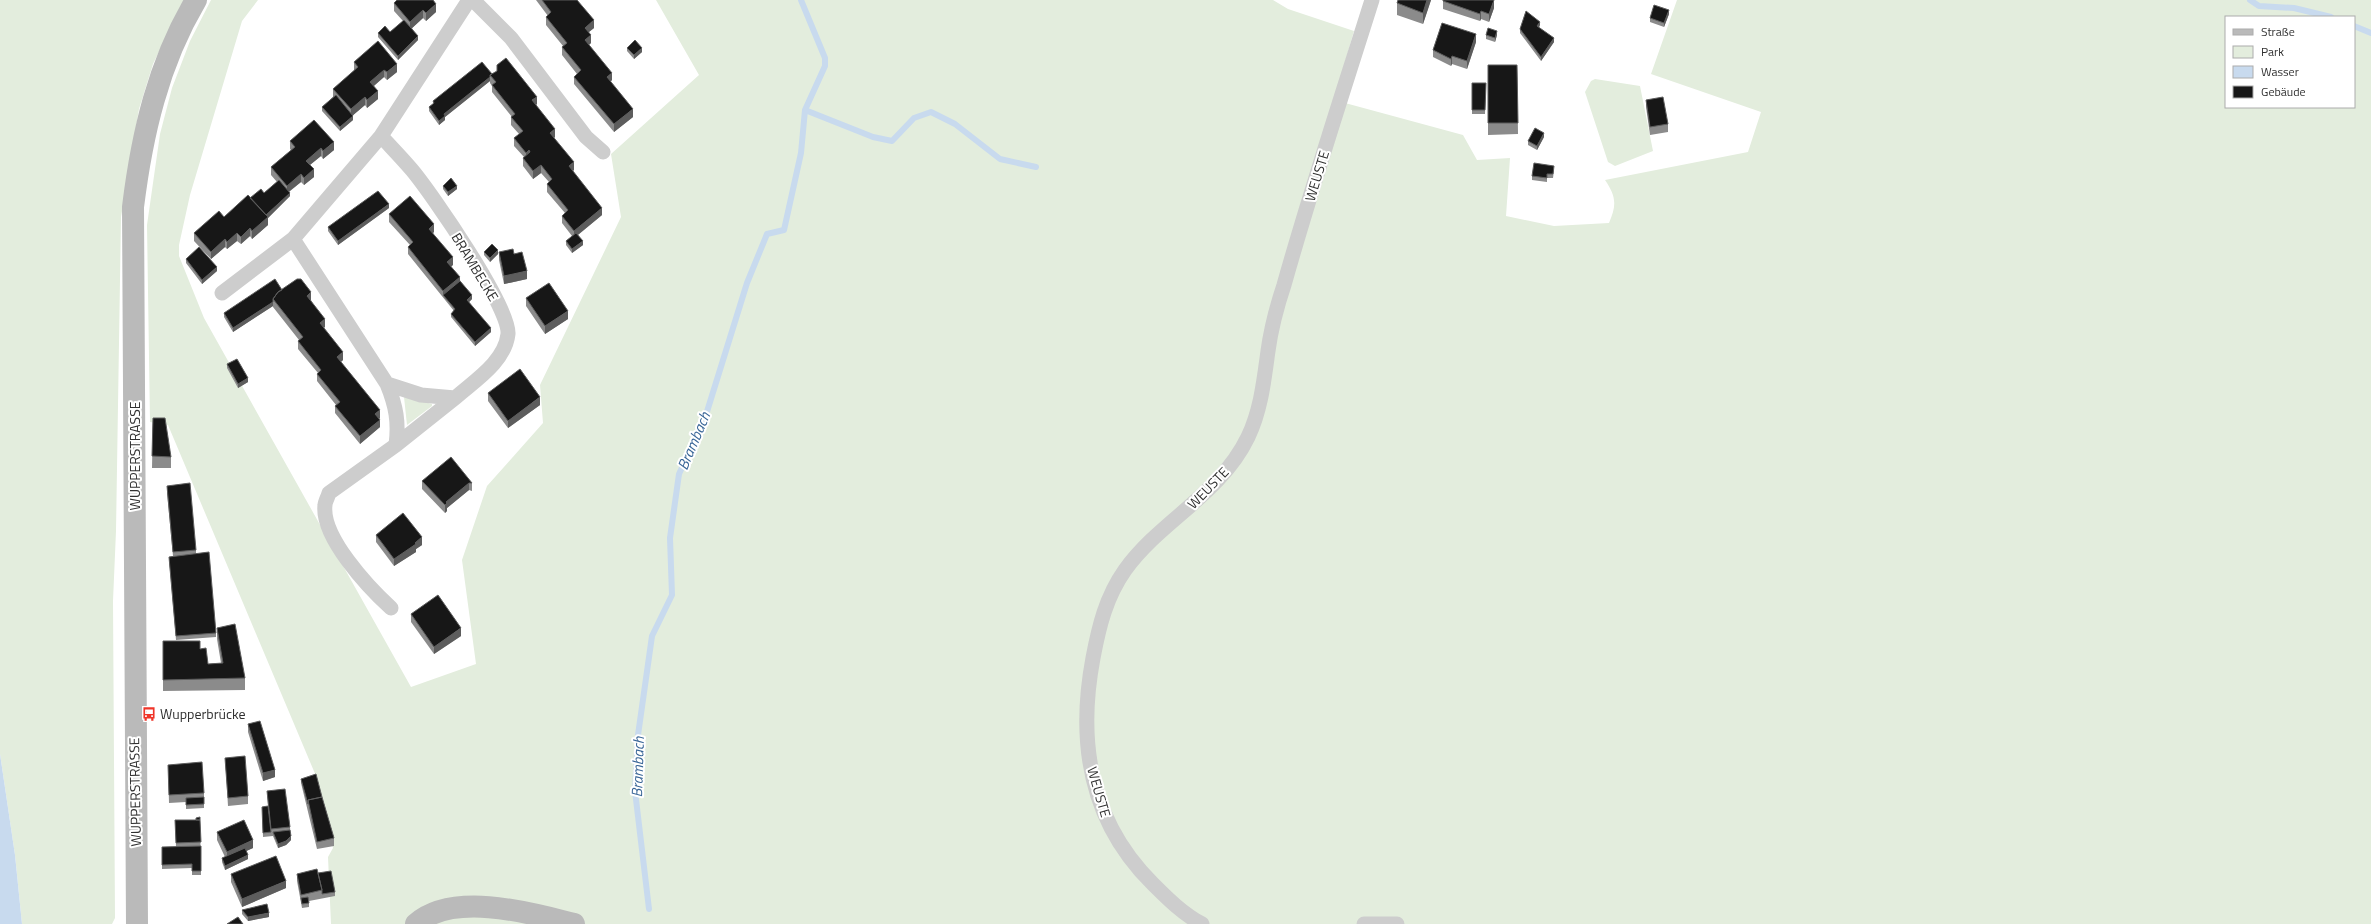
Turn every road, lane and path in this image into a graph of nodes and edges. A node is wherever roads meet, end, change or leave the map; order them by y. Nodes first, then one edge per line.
1 (196, 0) edge
2 (469, 0) edge
3 (473, 0) edge
4 (1372, 0) edge
5 (381, 136) junction
6 (603, 152) dead end
7 (292, 239) junction
8 (222, 293) dead end
9 (387, 384) junction
10 (455, 398) junction
11 (396, 445) junction
12 (391, 608) dead end
13 (137, 924) edge
14 (416, 924) edge
15 (574, 924) edge
16 (1202, 924) edge
17 (1364, 924) edge
18 (1397, 924) edge

1 - 13 main road, WUPPERSTRASSE
2 - 5 street
3 - 6 street
4 - 16 street, WEUSTE
5 - 7 street
5 - 10 street, BRAMBECKE
7 - 8 street
7 - 9 street
9 - 10 street
9 - 11 street
10 - 11 street, BRAMBECKE
11 - 12 street, BRAMBECKE
14 - 15 main road
17 - 18 street

